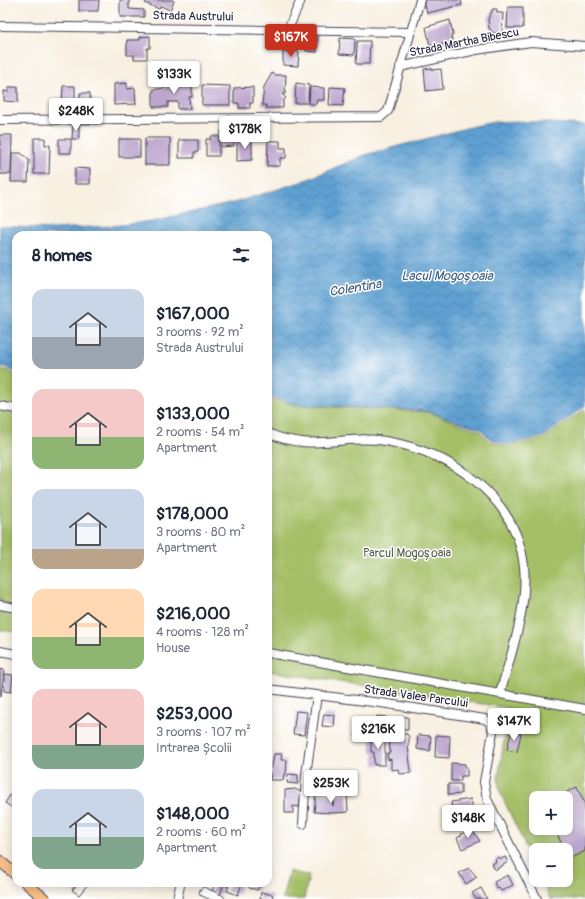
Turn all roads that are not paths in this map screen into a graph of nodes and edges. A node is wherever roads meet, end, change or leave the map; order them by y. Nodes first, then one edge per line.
1 (301, 0) edge
2 (420, 0) edge
3 (0, 26) edge
4 (288, 29) junction
5 (410, 32) junction
6 (585, 46) edge
7 (400, 66) junction
8 (0, 120) edge
9 (0, 406) edge
10 (12, 408) edge
11 (272, 434) edge
12 (0, 605) edge
13 (12, 607) edge
14 (0, 652) edge
15 (272, 653) edge
16 (12, 654) edge
17 (272, 689) edge
18 (500, 693) junction
19 (318, 695) junction
20 (585, 709) edge
21 (303, 824) dead end
22 (0, 861) edge
23 (12, 872) edge
24 (31, 887) edge
25 (180, 887) edge
26 (204, 892) dead end
27 (45, 899) edge
28 (177, 899) edge
29 (220, 899) edge
30 (537, 899) edge

1 - 4 street
2 - 5 street
3 - 4 street, Strada Austrului
4 - 5 street, Strada Austrului
5 - 7 street
6 - 7 street, Strada Martha Bibescu
7 - 8 street, Strada Martha Bibescu
9 - 10 street
11 - 18 street
12 - 13 street
14 - 16 street
15 - 18 street
17 - 19 street, Strada Valea Parcului
18 - 20 street
19 - 21 street
19 - 30 street, Strada Valea Parcului
22 - 23 main road
24 - 27 main road
25 - 28 street
26 - 29 street

